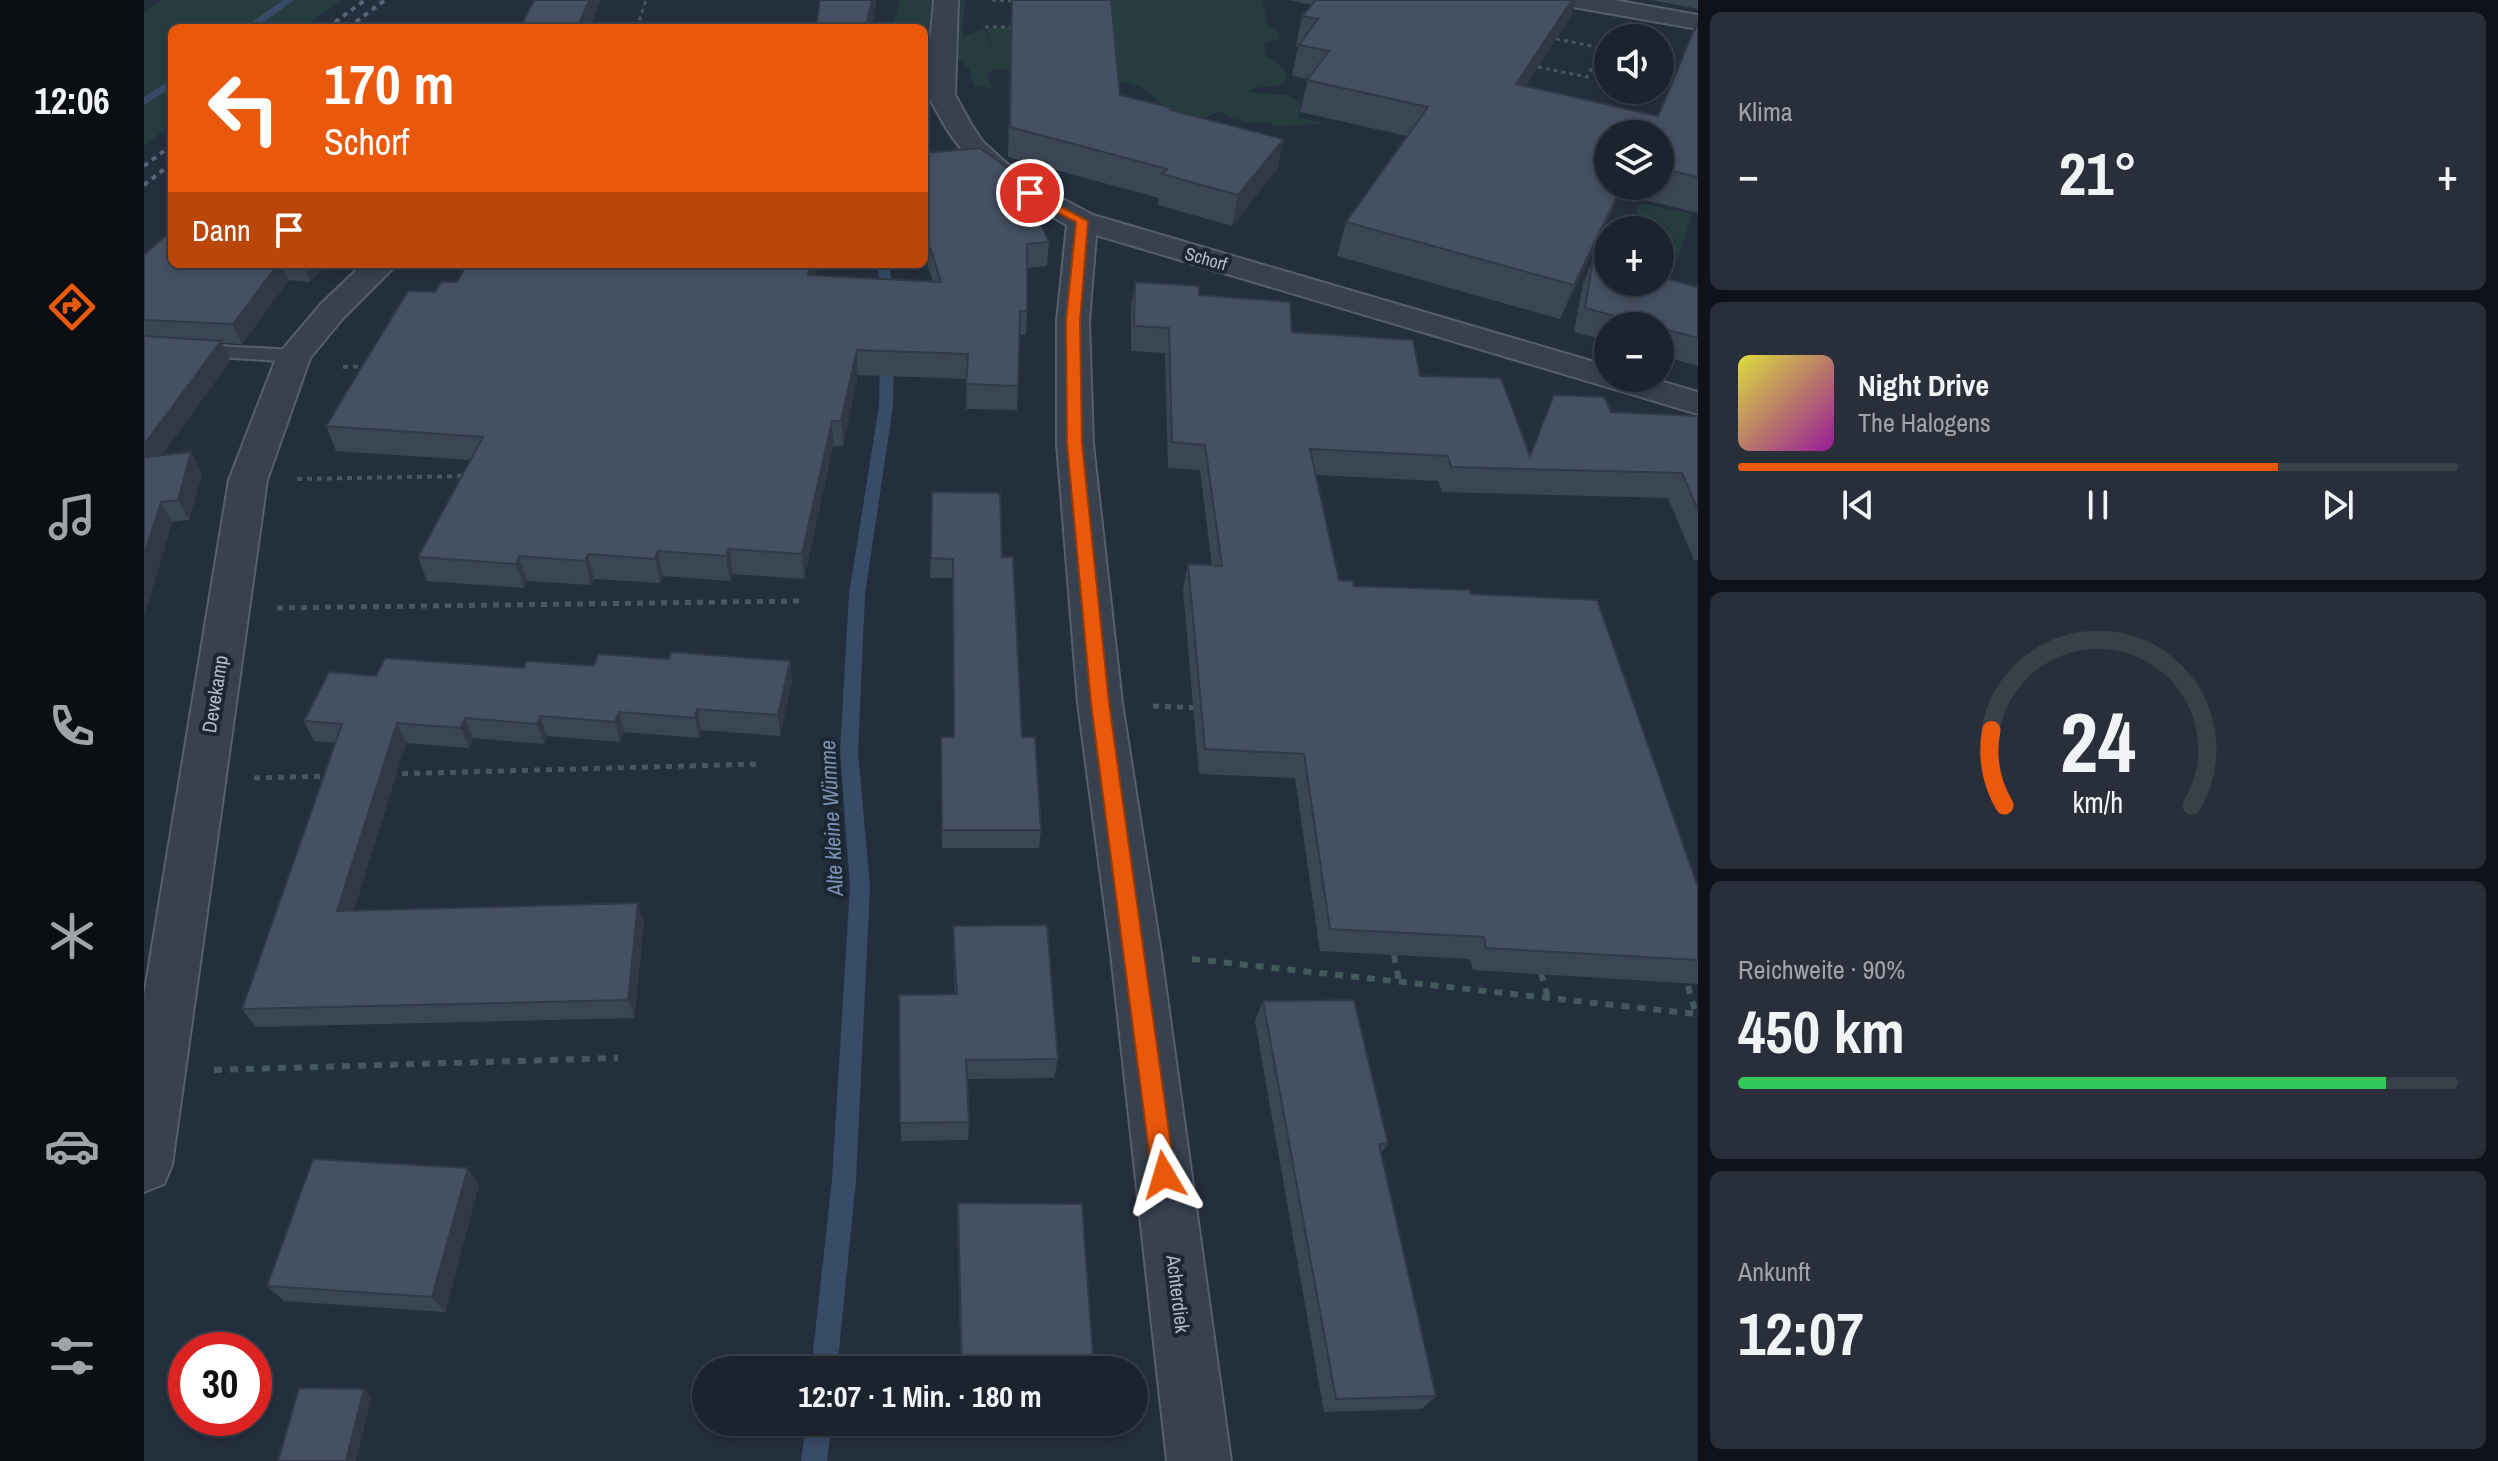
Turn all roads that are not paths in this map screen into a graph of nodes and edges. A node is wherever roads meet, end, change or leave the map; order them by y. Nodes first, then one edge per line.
1 (946, 0) edge
2 (1573, 0) edge
3 (1698, 22) edge
4 (1082, 221) junction
5 (377, 268) edge
6 (144, 347) edge
7 (292, 362) junction
8 (1594, 372) edge
9 (1661, 392) edge
10 (1698, 403) edge
11 (154, 1053) edge
12 (144, 1165) edge
13 (1199, 1461) edge

1 - 4 street, Schorf
2 - 3 street
4 - 8 street, Schorf
4 - 13 street, Achterdiek
5 - 7 street, Devekamp
6 - 7 lane
7 - 11 street, Devekamp
9 - 10 street, Schorf
11 - 12 street, Devekamp

